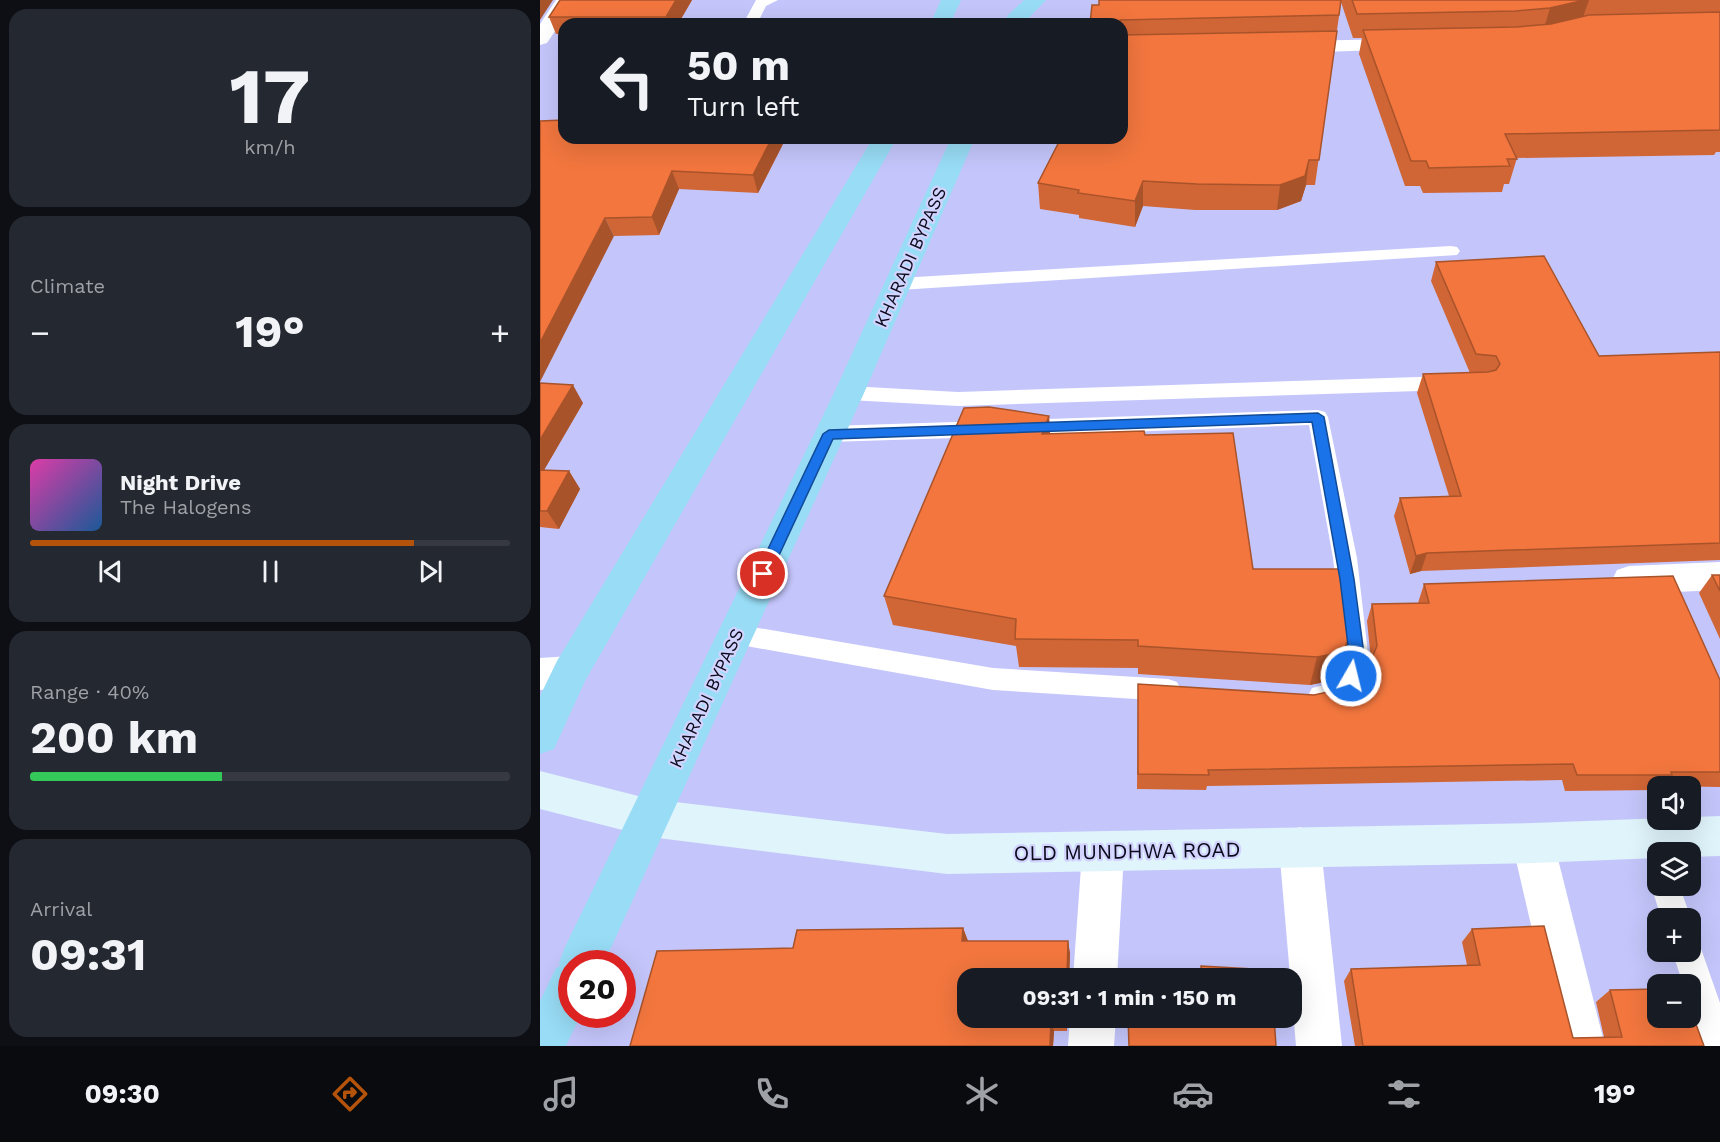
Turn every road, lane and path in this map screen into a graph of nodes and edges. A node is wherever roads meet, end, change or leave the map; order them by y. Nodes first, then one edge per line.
1 (566, 0) edge
2 (771, 0) edge
3 (951, 0) edge
4 (1036, 0) edge
5 (1004, 1) edge
6 (753, 18) edge
7 (943, 18) edge
8 (1012, 18) edge
9 (1017, 18) edge
10 (540, 39) edge
11 (540, 44) edge
12 (558, 44) edge
13 (1429, 44) edge
14 (1275, 47) edge
15 (881, 144) edge
16 (960, 144) edge
17 (1451, 251) dead end
18 (899, 284) junction
19 (1470, 382) edge
20 (849, 393) junction
21 (829, 434) junction
22 (1720, 576) edge
23 (1673, 578) junction
24 (1593, 581) edge
25 (1687, 610) edge
26 (735, 634) junction
27 (555, 673) edge
28 (1185, 692) edge
29 (1299, 698) edge
30 (540, 737) edge
31 (540, 790) edge
32 (650, 818) junction
33 (1720, 836) edge
34 (1694, 842) edge
35 (1533, 843) junction
36 (1300, 847) junction
37 (1647, 851) edge
38 (1103, 853) junction
39 (587, 950) edge
40 (1691, 962) edge
41 (1096, 968) edge
42 (558, 1013) edge
43 (1092, 1028) edge
44 (542, 1046) edge
45 (1091, 1046) edge
46 (1320, 1046) edge
47 (1582, 1046) edge
48 (1719, 1046) edge

1 - 10 street
2 - 6 lane
3 - 7 highway
4 - 9 highway
5 - 8 highway
11 - 12 street
13 - 14 street
15 - 27 highway
16 - 18 highway, KHARADI BYPASS
17 - 18 lane
18 - 20 highway, KHARADI BYPASS
19 - 20 lane
20 - 21 highway, KHARADI BYPASS
21 - 26 highway, KHARADI BYPASS
21 - 29 lane
22 - 23 street
23 - 24 street
23 - 25 street
26 - 28 lane
26 - 32 highway, KHARADI BYPASS
27 - 30 highway
31 - 32 street, OLD MUNDHWA ROAD
32 - 38 street, OLD MUNDHWA ROAD
32 - 39 highway, KHARADI BYPASS
33 - 34 street, OLD MUNDHWA ROAD
35 - 36 street, OLD MUNDHWA ROAD
35 - 37 street, OLD MUNDHWA ROAD
35 - 47 street
36 - 38 street, OLD MUNDHWA ROAD
36 - 46 street
38 - 41 street
40 - 48 lane
42 - 44 highway
43 - 45 street

